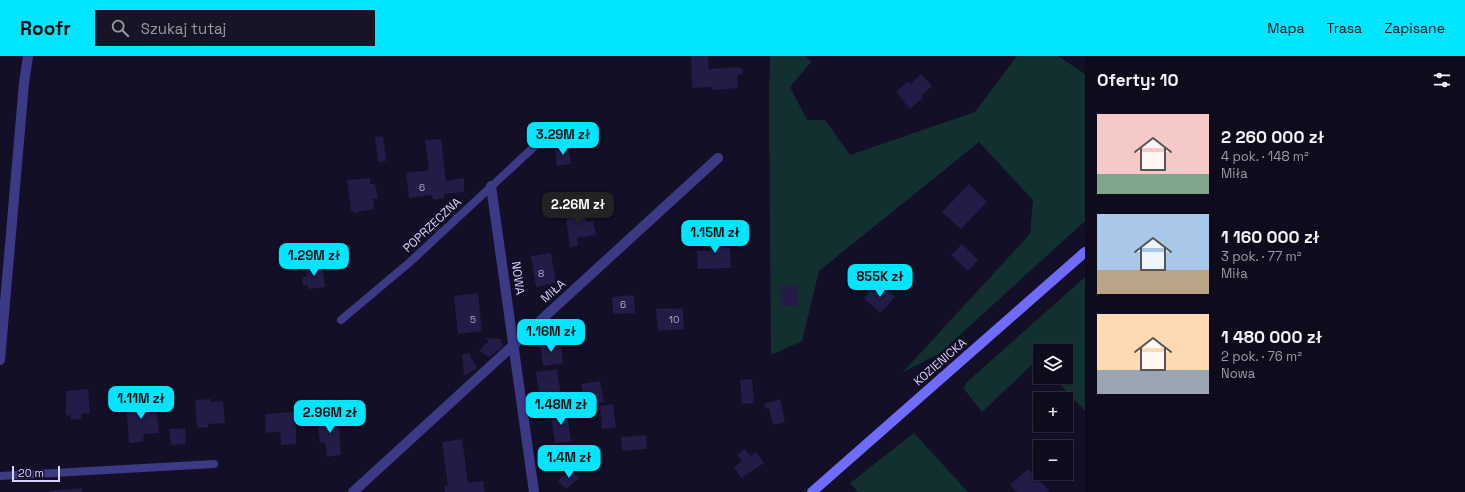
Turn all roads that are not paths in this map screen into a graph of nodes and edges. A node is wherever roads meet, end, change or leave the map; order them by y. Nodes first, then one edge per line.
1 (28, 56) edge
2 (536, 145) dead end
3 (718, 158) dead end
4 (491, 186) junction
5 (1085, 252) edge
6 (341, 320) dead end
7 (514, 343) junction
8 (0, 360) edge
9 (214, 464) dead end
10 (0, 476) edge
11 (353, 492) edge
12 (534, 492) edge
13 (812, 492) edge

1 - 8 street
2 - 4 lane, POPRZECZNA
3 - 7 street, MIŁA
4 - 6 lane, POPRZECZNA
4 - 7 street, NOWA
5 - 13 main road, KOZIENICKA
7 - 11 street, MIŁA
7 - 12 street, NOWA
9 - 10 lane

